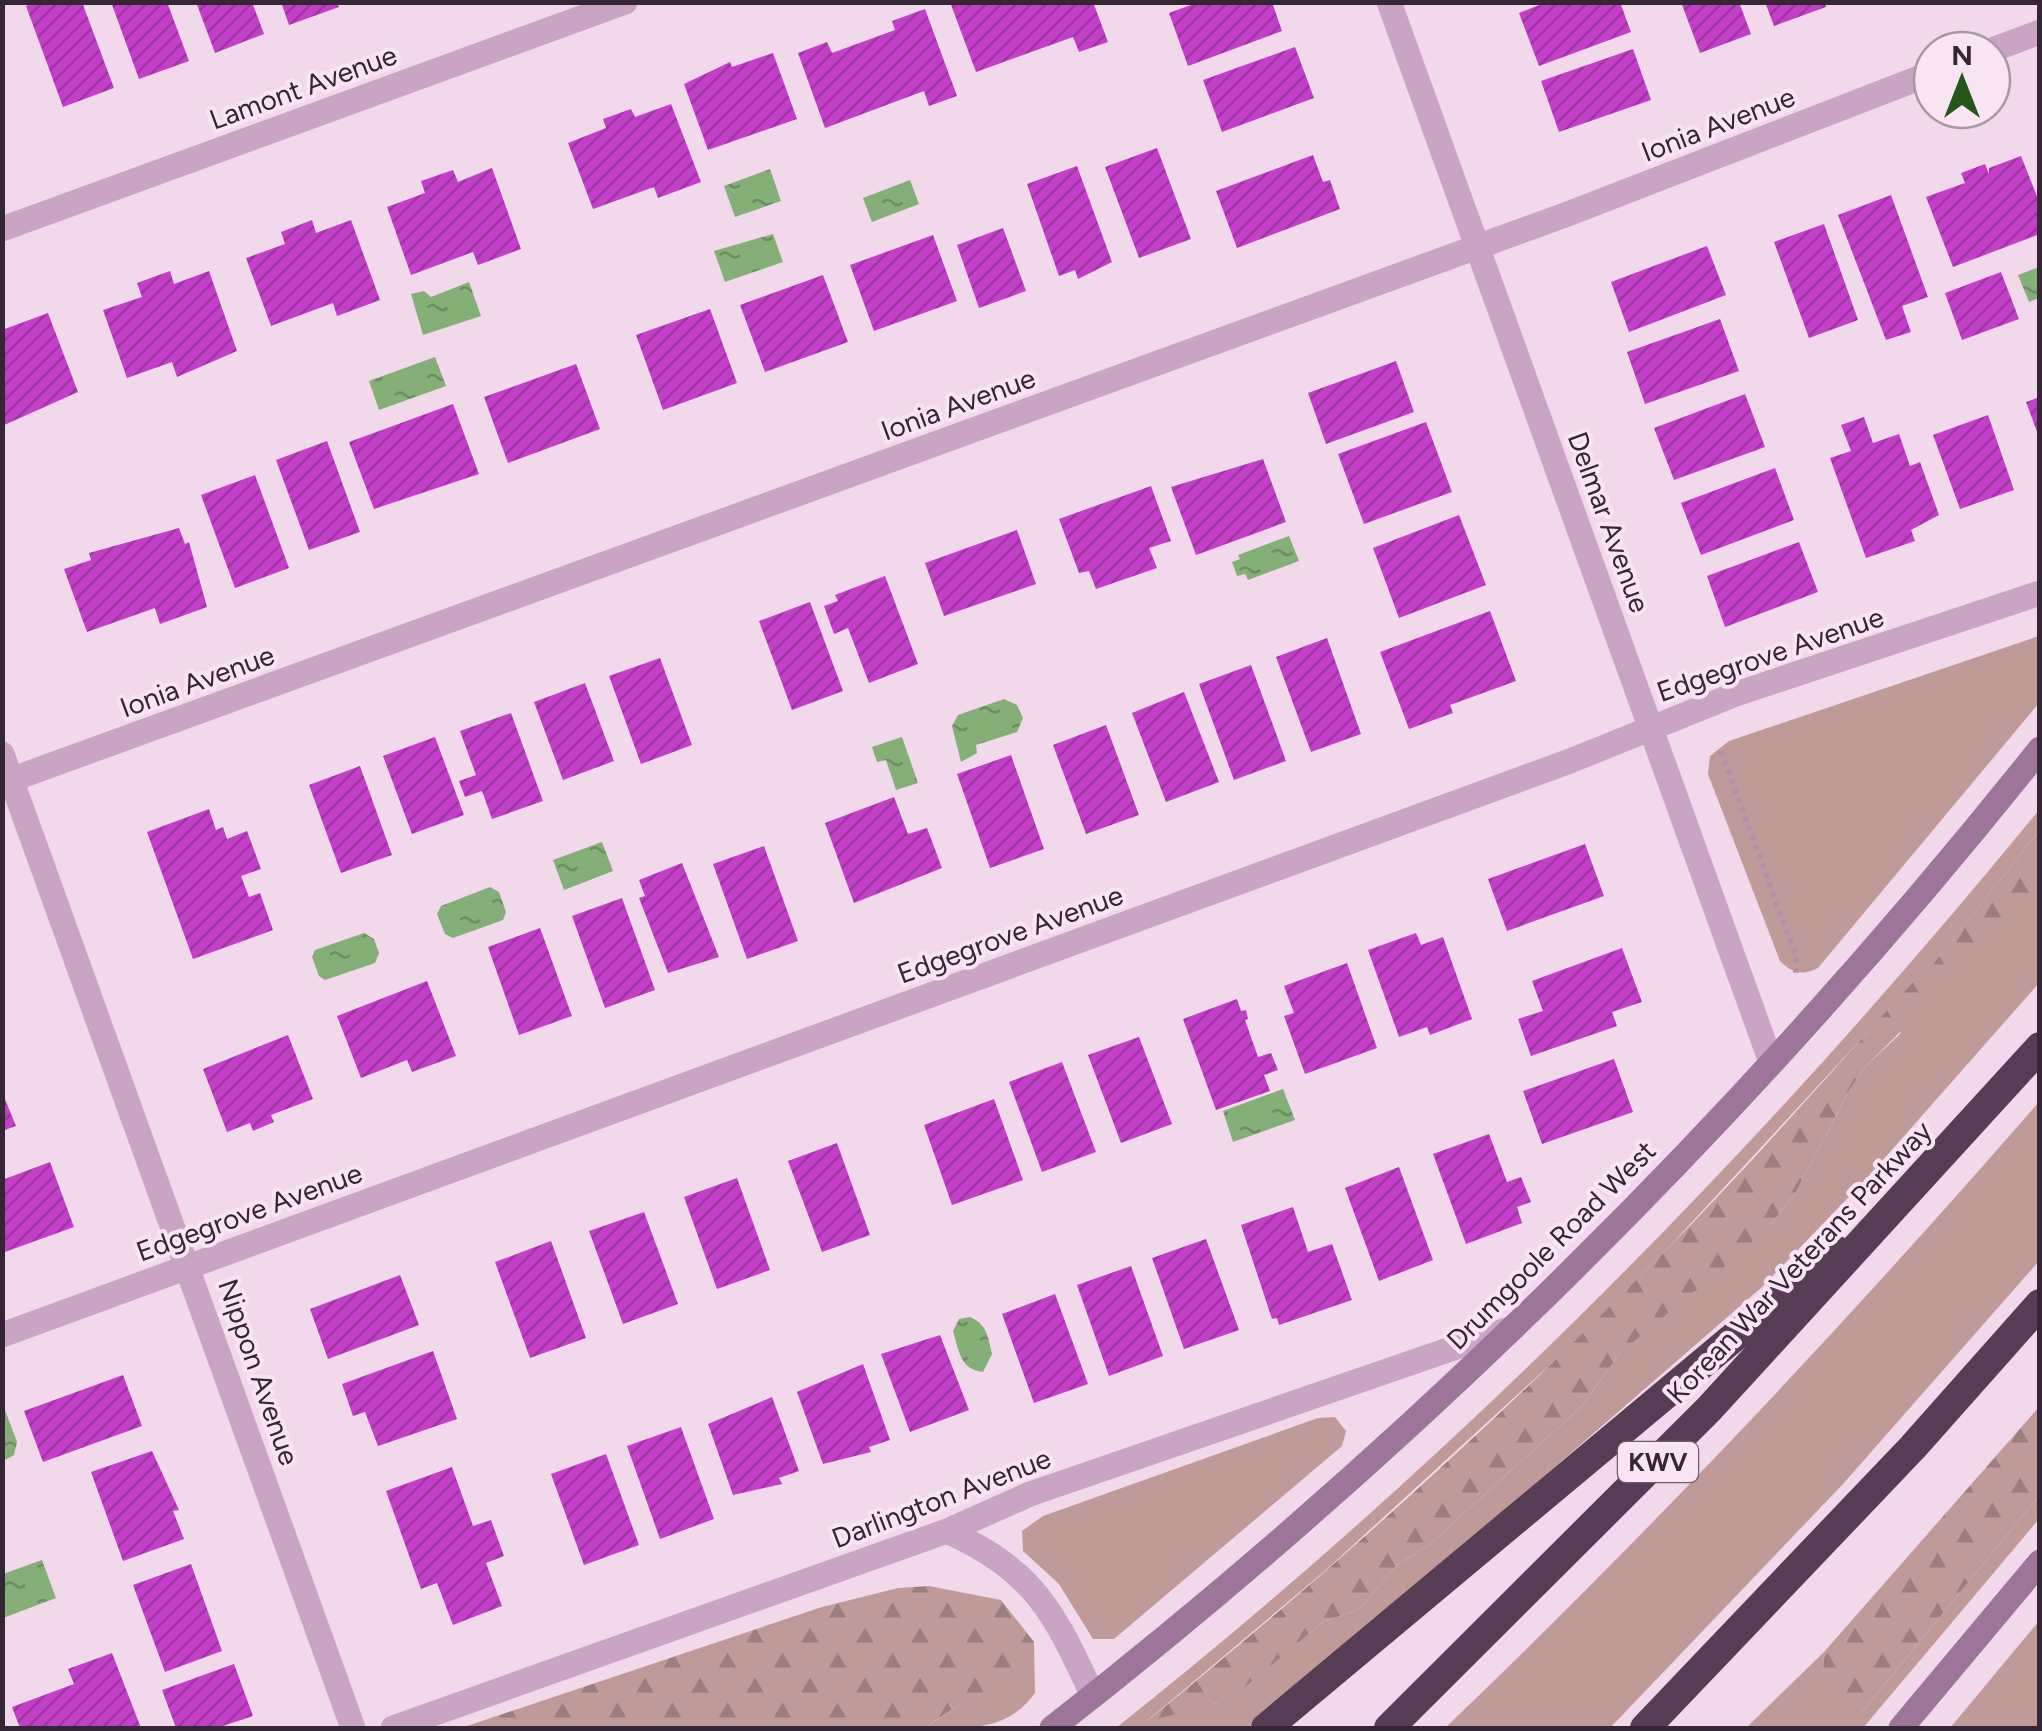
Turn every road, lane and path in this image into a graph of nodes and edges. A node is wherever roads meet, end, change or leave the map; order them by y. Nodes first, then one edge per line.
1 (625, 2) edge
2 (1389, 2) edge
3 (2040, 32) edge
4 (2012, 42) edge
5 (1912, 82) edge
6 (2, 229) edge
7 (1478, 247) junction
8 (2040, 593) edge
9 (1651, 728) junction
10 (2040, 750) edge
11 (1721, 751) dead end
12 (2, 754) edge
13 (7, 781) edge
14 (1796, 973) dead end
15 (2040, 1047) edge
16 (1772, 1062) junction
17 (1916, 1186) junction
18 (190, 1266) junction
19 (2040, 1304) edge
20 (1512, 1328) junction
21 (2, 1335) edge
22 (947, 1532) junction
23 (2040, 1562) edge
24 (1804, 1563) junction
25 (1093, 1696) junction
26 (353, 1728) edge
27 (393, 1728) edge
28 (1052, 1728) edge
29 (1266, 1728) edge
30 (1389, 1728) edge
31 (1645, 1728) edge
32 (1670, 1728) edge
33 (1901, 1728) edge

1 - 6 street, Lamont Avenue
2 - 7 street, Delmar Avenue
3 - 4 street
5 - 7 street, Ionia Avenue
7 - 9 street, Delmar Avenue
7 - 13 street, Ionia Avenue
8 - 9 street, Edgegrove Avenue
9 - 16 street, Delmar Avenue
9 - 18 street, Edgegrove Avenue
10 - 16 main road, Drumgoole Road West
11 - 14 path
12 - 13 street, Nippon Avenue
13 - 18 street, Nippon Avenue
15 - 17 highway, Korean War Veterans Parkway / KWV
16 - 20 main road, Drumgoole Road West
17 - 29 highway
17 - 30 highway, Korean War Veterans Parkway / KWV
18 - 21 street, Edgegrove Avenue
18 - 26 street, Nippon Avenue
19 - 24 highway
20 - 22 street, Darlington Avenue
20 - 25 main road, Drumgoole Road West
22 - 25 street
22 - 27 street, Darlington Avenue
23 - 33 main road
24 - 31 highway
24 - 32 highway
25 - 28 main road, Drumgoole Road West

